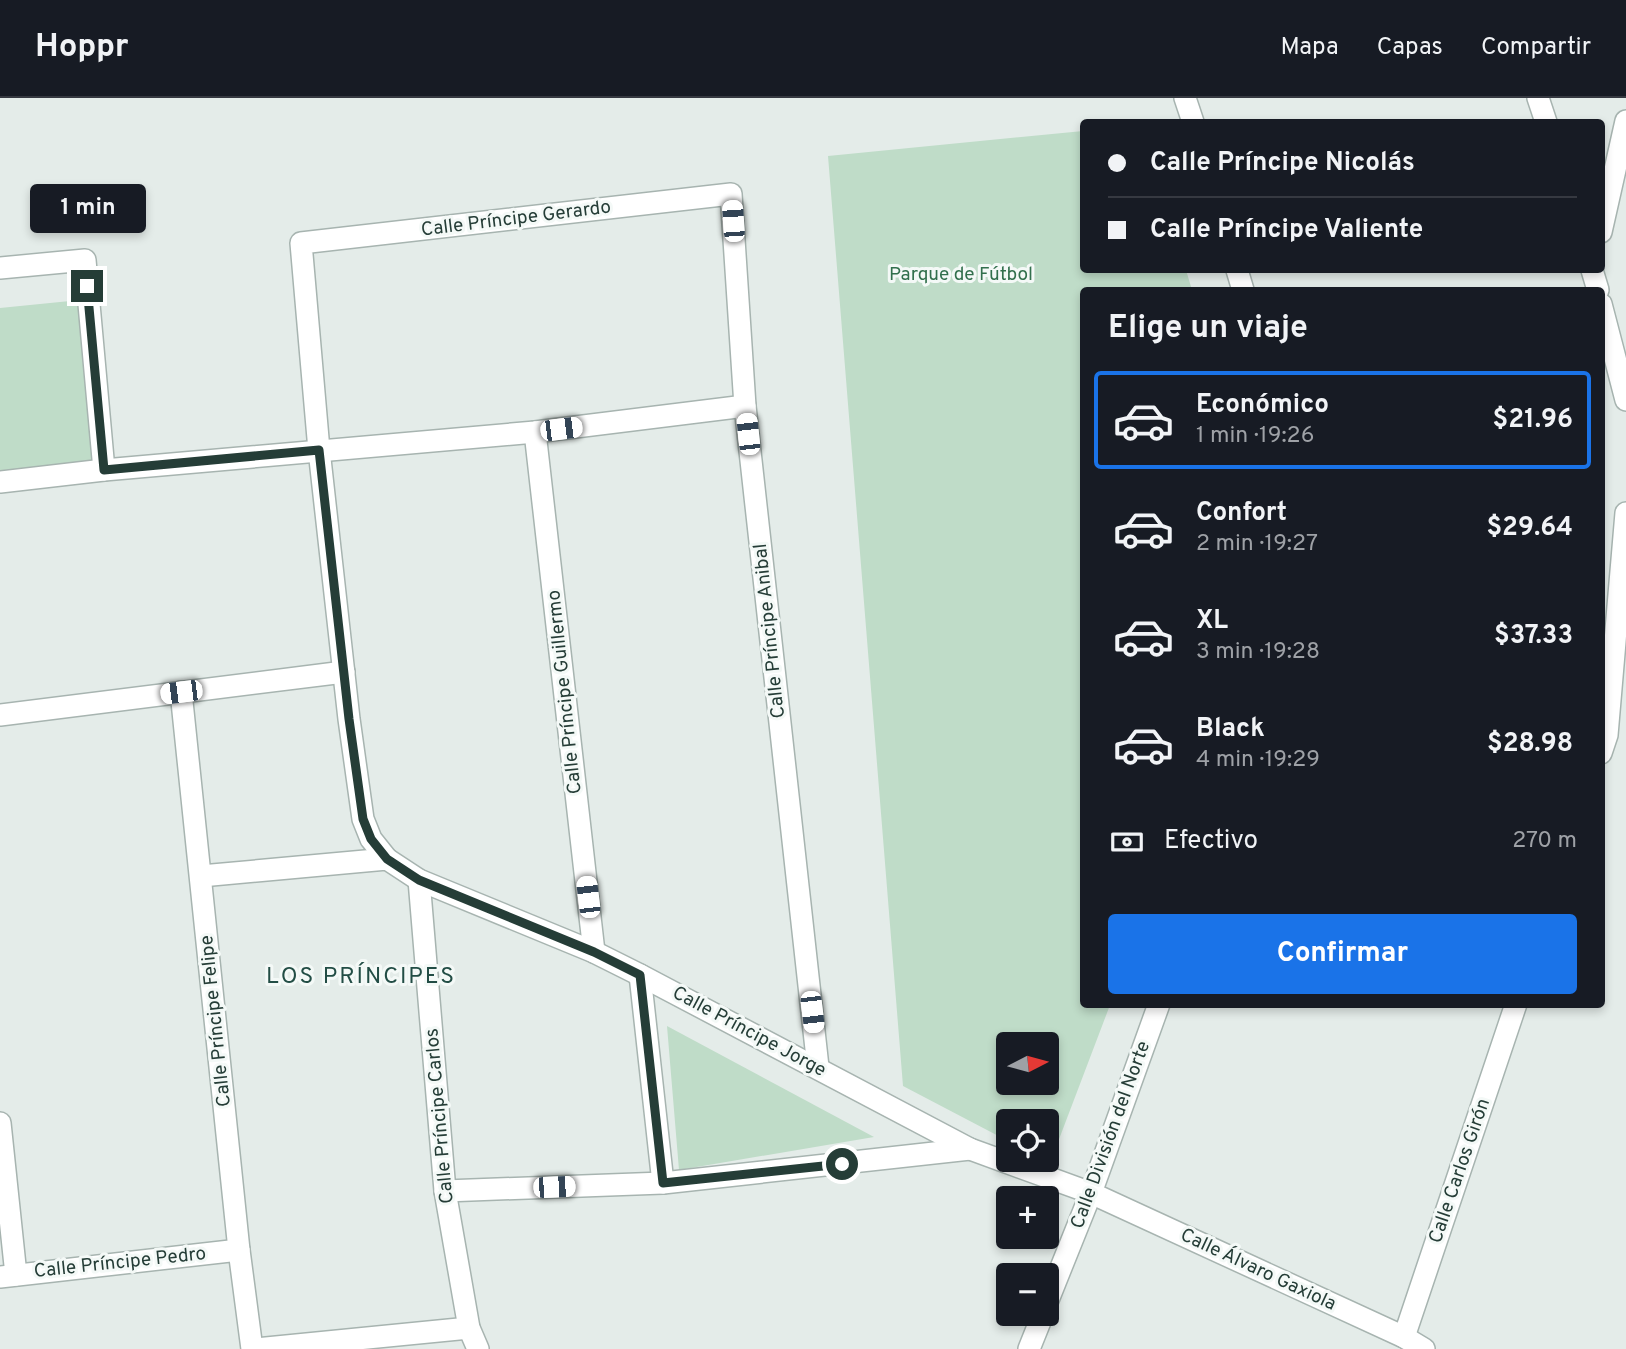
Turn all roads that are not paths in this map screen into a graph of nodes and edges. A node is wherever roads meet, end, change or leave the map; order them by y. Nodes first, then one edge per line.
1 (1185, 98) edge
2 (1538, 98) edge
3 (1192, 119) edge
4 (1545, 119) edge
5 (1626, 121) edge
6 (732, 194) joint
7 (1605, 214) edge
8 (0, 268) edge
9 (1605, 319) edge
10 (1626, 400) edge
11 (745, 406) junction
12 (535, 432) junction
13 (319, 450) junction
14 (104, 470) junction
15 (0, 482) edge
16 (1626, 513) edge
17 (344, 672) junction
18 (181, 692) junction
19 (0, 715) edge
20 (1605, 740) edge
21 (387, 859) junction
22 (201, 876) junction
23 (419, 880) junction
24 (594, 952) junction
25 (640, 975) junction
26 (1158, 1008) edge
27 (1515, 1008) edge
28 (818, 1067) junction
29 (0, 1124) edge
30 (970, 1149) junction
31 (663, 1183) junction
32 (445, 1191) junction
33 (1091, 1194) junction
34 (239, 1250) junction
35 (1059, 1273) edge
36 (8, 1276) edge
37 (1038, 1326) edge
38 (470, 1328) junction
39 (1404, 1337) junction
40 (254, 1349) edge
41 (478, 1349) edge
42 (1029, 1349) edge
43 (1424, 1349) edge

1 - 3 street
2 - 4 street
5 - 7 street
6 - 11 street, Calle Príncipe Anibal
6 - 13 street, Calle Príncipe Gerardo
8 - 14 street
9 - 10 street
11 - 12 street
11 - 28 street, Calle Príncipe Anibal
12 - 13 street
12 - 24 street, Calle Príncipe Guillermo
13 - 14 street
13 - 17 street
14 - 15 street
16 - 20 street
17 - 18 street
17 - 21 street
18 - 19 street
18 - 22 street, Calle Príncipe Felipe
21 - 22 street
21 - 23 street, Calle Príncipe Jorge
22 - 34 street, Calle Príncipe Felipe
23 - 24 street, Calle Príncipe Jorge
23 - 32 street, Calle Príncipe Carlos
24 - 25 street, Calle Príncipe Jorge
25 - 28 street, Calle Príncipe Jorge
25 - 31 street
26 - 33 street, Calle División del Norte
27 - 39 street, Calle Carlos Girón
28 - 30 street, Calle Príncipe Jorge
29 - 36 street
30 - 31 street
30 - 33 street, Calle Príncipe Jorge
31 - 32 street
32 - 38 street, Calle Príncipe Carlos
33 - 35 street, Calle División del Norte
33 - 39 street, Calle Álvaro Gaxiola
34 - 36 street, Calle Príncipe Pedro
34 - 40 street, Calle Príncipe Felipe
37 - 42 street
38 - 40 street
38 - 41 street, Calle Príncipe Carlos
39 - 43 street, Calle Álvaro Gaxiola

